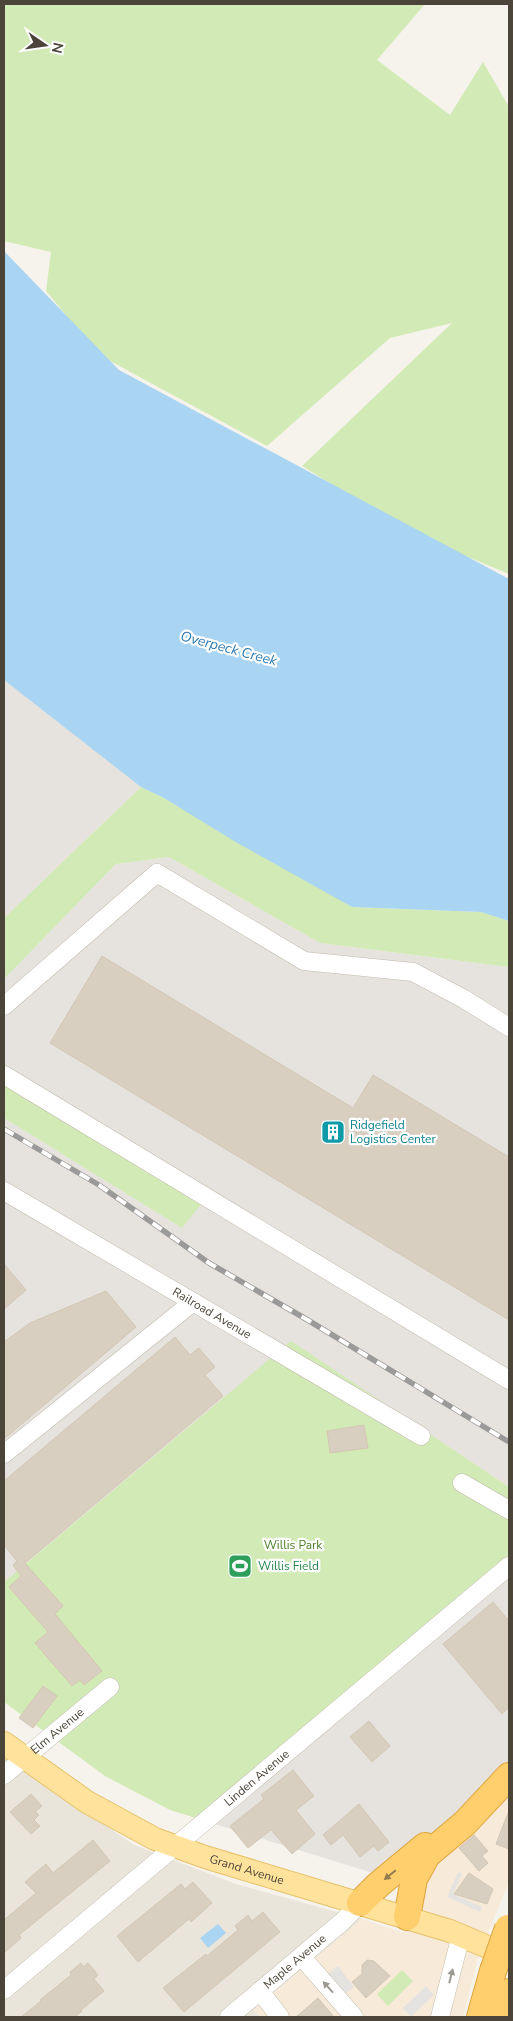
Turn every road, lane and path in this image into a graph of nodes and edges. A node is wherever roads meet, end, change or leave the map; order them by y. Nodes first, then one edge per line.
1 (4, 1006) edge
2 (509, 1027) edge
3 (4, 1075) edge
4 (4, 1191) edge
5 (193, 1302) junction
6 (509, 1380) edge
7 (421, 1436) dead end
8 (4, 1454) edge
9 (462, 1483) dead end
10 (509, 1510) edge
11 (509, 1566) edge
12 (110, 1686) dead end
13 (4, 1743) edge
14 (24, 1758) junction
15 (4, 1775) edge
16 (503, 1783) edge
17 (175, 1847) junction
18 (360, 1903) junction
19 (406, 1917) junction
20 (508, 1926) edge
21 (461, 1935) junction
22 (301, 1956) junction
23 (501, 1963) edge
24 (4, 1990) edge
25 (260, 1991) junction
26 (509, 1992) edge
27 (228, 2017) edge
28 (280, 2017) edge
29 (354, 2017) edge
30 (440, 2017) edge
31 (480, 2017) edge
32 (502, 2017) edge

1 - 2 street
3 - 6 street
4 - 5 street, Railroad Avenue
5 - 7 street, Railroad Avenue
5 - 8 street
9 - 10 street
11 - 17 street, Linden Avenue
12 - 14 street, Elm Avenue
13 - 14 main road, Grand Avenue
14 - 15 street, Elm Avenue
14 - 17 main road, Grand Avenue
16 -> 18 highway
16 - 19 highway
17 - 18 main road, Grand Avenue
17 - 24 street, Linden Avenue
18 - 19 main road, Grand Avenue
18 - 22 street, Maple Avenue
19 - 21 main road, Grand Avenue
20 - 23 highway, bridge
21 - 23 main road, Grand Avenue
30 -> 21 street
22 - 25 street, Maple Avenue
29 -> 22 street
23 - 31 highway
25 - 27 street, Maple Avenue
25 - 28 street
26 - 32 highway

